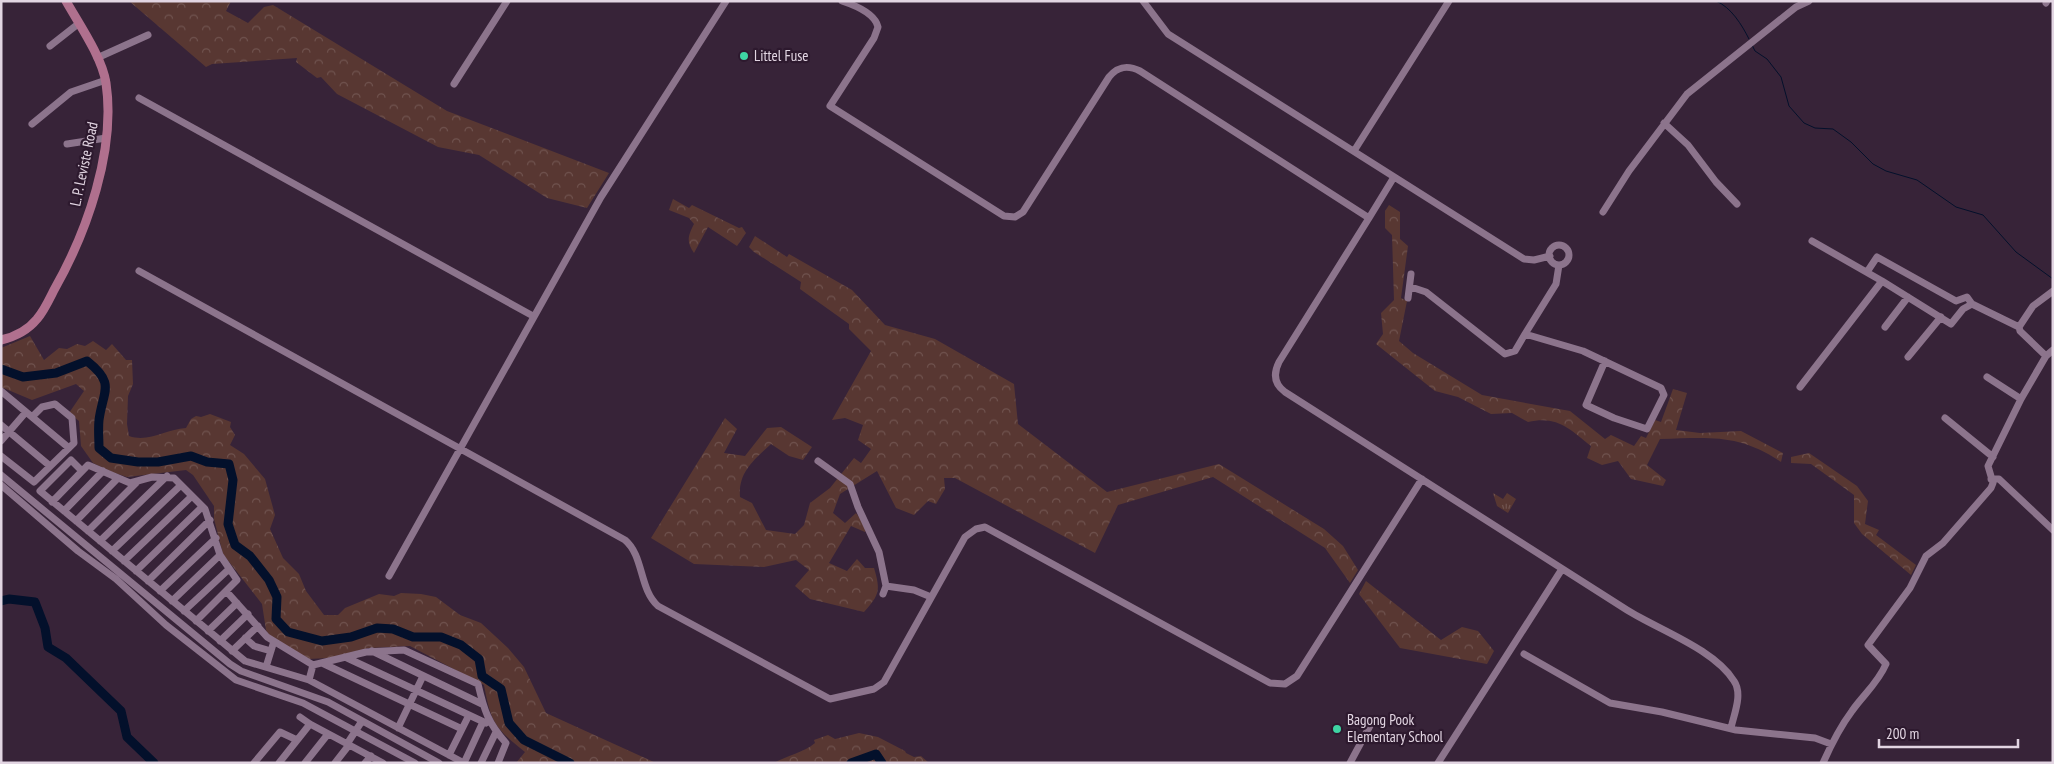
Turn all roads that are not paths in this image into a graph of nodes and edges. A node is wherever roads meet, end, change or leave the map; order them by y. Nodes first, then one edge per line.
1 (66, 1) edge
2 (507, 1) edge
3 (726, 1) edge
4 (842, 1) edge
5 (1143, 1) edge
6 (1449, 1) edge
7 (1809, 1) edge
8 (78, 24) junction
9 (148, 35) dead end
10 (50, 46) dead end
11 (97, 58) junction
12 (106, 80) junction
13 (454, 84) dead end
14 (139, 98) dead end
15 (32, 124) dead end
16 (1664, 124) junction
17 (106, 138) junction
18 (67, 144) dead end
19 (1354, 151) junction
20 (1394, 177) junction
21 (1737, 204) dead end
22 (1603, 212) dead end
23 (1370, 218) junction
24 (1812, 241) dead end
25 (1550, 256) junction
26 (1559, 265) junction
27 (139, 271) dead end
28 (1867, 272) junction
29 (1411, 274) dead end
30 (1882, 281) junction
31 (1410, 287) junction
32 (2052, 292) edge
33 (1908, 297) junction
34 (1408, 298) dead end
35 (1972, 304) junction
36 (533, 316) junction
37 (1941, 318) junction
38 (1885, 327) dead end
39 (2019, 327) junction
40 (1524, 334) junction
41 (1, 340) edge
42 (2053, 350) edge
43 (2046, 356) junction
44 (1908, 357) dead end
45 (1605, 361) junction
46 (1987, 377) dead end
47 (1800, 387) dead end
48 (1, 391) edge
49 (2021, 399) junction
50 (26, 412) junction
51 (32, 417) junction
52 (1945, 418) dead end
53 (1, 425) edge
54 (9, 432) junction
55 (1, 441) edge
56 (69, 448) junction
57 (460, 448) junction
58 (1, 456) edge
59 (1993, 457) junction
60 (818, 462) dead end
61 (50, 466) junction
62 (82, 471) junction
63 (103, 471) junction
64 (1, 475) edge
65 (167, 476) junction
66 (118, 478) junction
67 (1422, 479) junction
68 (1991, 479) junction
69 (138, 480) junction
70 (1, 485) edge
71 (181, 485) junction
72 (192, 496) junction
73 (52, 502) junction
74 (202, 507) junction
75 (64, 511) junction
76 (210, 520) junction
77 (76, 521) junction
78 (2053, 530) edge
79 (88, 531) junction
80 (216, 538) junction
81 (100, 541) junction
82 (112, 551) junction
83 (220, 555) junction
84 (124, 561) junction
85 (230, 569) junction
86 (1562, 569) junction
87 (136, 571) junction
88 (389, 576) dead end
89 (148, 581) junction
90 (160, 591) junction
91 (226, 592) junction
92 (931, 597) junction
93 (172, 601) junction
94 (237, 604) junction
95 (184, 611) junction
96 (248, 614) junction
97 (196, 621) junction
98 (258, 626) junction
99 (206, 629) junction
100 (199, 637) junction
101 (245, 638) junction
102 (220, 641) junction
103 (274, 641) junction
104 (192, 645) junction
105 (232, 651) junction
106 (271, 651) junction
107 (372, 651) junction
108 (1524, 654) dead end
109 (345, 657) junction
110 (322, 663) junction
111 (313, 665) junction
112 (266, 668) junction
113 (423, 676) junction
114 (309, 680) junction
115 (416, 690) junction
116 (482, 704) junction
117 (409, 705) junction
118 (469, 715) junction
119 (300, 716) dead end
120 (362, 721) junction
121 (1358, 721) dead end
122 (483, 722) junction
123 (310, 724) junction
124 (398, 728) junction
125 (1731, 728) junction
126 (462, 729) junction
127 (493, 729) junction
128 (356, 733) junction
129 (328, 734) junction
130 (297, 740) junction
131 (1831, 744) junction
132 (349, 745) junction
133 (449, 755) junction
134 (371, 756) junction
135 (254, 763) edge
136 (279, 763) edge
137 (305, 763) edge
138 (335, 763) edge
139 (365, 763) edge
140 (383, 763) edge
141 (414, 763) edge
142 (439, 763) edge
143 (481, 763) edge
144 (498, 763) edge
145 (1350, 763) edge
146 (1438, 763) edge
147 (1824, 763) edge

1 - 8 main road, L. P. Leviste Road
2 - 13 street
3 - 36 street
4 - 23 street
5 - 19 street
6 - 19 street
7 - 16 street
8 - 10 street
8 - 11 main road, L. P. Leviste Road
9 - 11 street
11 - 12 main road, L. P. Leviste Road
12 - 15 street
12 - 17 main road, L. P. Leviste Road
14 - 36 street
16 - 21 street
16 - 22 street
17 - 18 street
17 - 41 main road, L. P. Leviste Road
19 - 20 street
20 - 23 street
20 - 25 street
23 - 67 street
24 - 28 street
25 - 26 street
25 - 26 street
26 - 40 street
27 - 57 street
28 - 30 street
28 - 35 street
29 - 31 street
30 - 33 street
30 - 47 street
31 - 34 street
31 - 40 street
32 - 39 street
33 - 37 street
33 - 38 street
35 - 37 street
35 - 39 street
36 - 57 street
37 - 44 street
39 - 43 street
40 - 45 street
42 - 43 street
43 - 49 street
45 - 45 street
46 - 49 street
48 - 50 street
49 - 59 street
50 - 51 street
50 - 54 street
51 - 56 street
51 - 56 street
52 - 59 street
53 - 54 street
54 - 55 street
54 - 61 street
56 - 61 street
57 - 88 street
57 - 92 street
58 - 61 street
59 - 68 street
60 - 92 street
62 - 63 street
62 - 73 street
62 - 73 street
63 - 66 street
63 - 75 street
64 - 100 street
65 - 69 street
65 - 71 street
65 - 81 street
66 - 69 street
66 - 77 street
67 - 86 street
67 - 92 street
68 - 78 street
68 - 131 street
69 - 79 street
70 - 104 street
71 - 72 street
71 - 82 street
72 - 74 street
72 - 84 street
73 - 75 street
74 - 76 street
74 - 87 street
75 - 77 street
76 - 80 street
76 - 89 street
77 - 79 street
79 - 81 street
80 - 83 street
80 - 90 street
81 - 82 street
82 - 84 street
83 - 85 street
83 - 93 street
84 - 87 street
85 - 91 street
85 - 95 street
86 - 125 street
86 - 146 street
87 - 89 street
89 - 90 street
90 - 93 street
91 - 94 street
91 - 97 street
93 - 95 street
94 - 96 street
94 - 99 street
95 - 97 street
96 - 98 street
96 - 102 street
97 - 99 street
98 - 101 street
98 - 103 street
99 - 100 street
99 - 102 street
100 - 104 street
100 - 120 street
101 - 105 street
101 - 106 street
102 - 105 street
103 - 106 street
103 - 111 street
104 - 128 street
105 - 112 street
106 - 112 street
107 - 109 street
107 - 113 street
107 - 116 street
108 - 125 street
109 - 110 street
109 - 115 street
110 - 111 street
110 - 117 street
111 - 114 street
112 - 114 street
113 - 115 street
113 - 116 street
114 - 124 street
115 - 117 street
115 - 118 street
116 - 127 street
117 - 124 street
117 - 126 street
118 - 122 street
118 - 126 street
119 - 123 street
120 - 128 street
120 - 142 street
121 - 145 street
122 - 127 street
122 - 133 street
123 - 129 street
123 - 130 street
124 - 133 street
125 - 131 street
126 - 133 street
127 - 143 street
127 - 144 street
128 - 132 street
128 - 141 street
129 - 132 street
129 - 137 street
130 - 135 street
130 - 136 street
131 - 147 street
132 - 134 street
132 - 138 street
134 - 139 street
134 - 140 street

